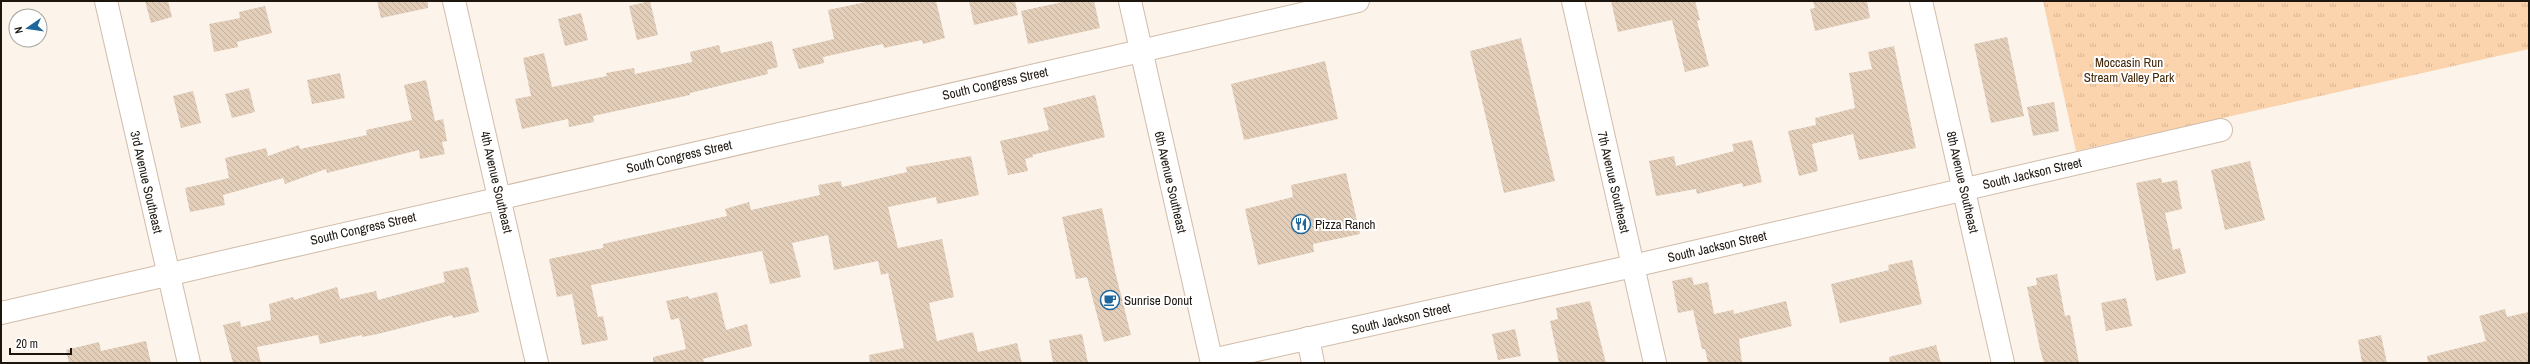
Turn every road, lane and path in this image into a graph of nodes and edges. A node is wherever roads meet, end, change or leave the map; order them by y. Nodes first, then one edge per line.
1 (106, 1) edge
2 (454, 1) edge
3 (1130, 1) edge
4 (1358, 1) edge
5 (1573, 1) edge
6 (1922, 1) edge
7 (1141, 49) junction
8 (2221, 130) dead end
9 (1965, 189) junction
10 (500, 197) junction
11 (1633, 266) junction
12 (167, 273) junction
13 (1, 313) edge
14 (1308, 338) junction
15 (1212, 361) edge
16 (189, 363) edge
17 (537, 363) edge
18 (1313, 363) edge
19 (1655, 363) edge
20 (2003, 363) edge

1 - 12 main road, 3rd Avenue Southeast
2 - 10 main road, 4th Avenue Southeast
3 - 7 main road, 6th Avenue Southeast
4 - 7 main road, South Congress Street
5 - 11 main road, 7th Avenue Southeast
6 - 9 main road, 8th Avenue Southeast
7 - 10 main road, South Congress Street
7 - 15 main road, 6th Avenue Southeast
8 - 9 main road, South Jackson Street
9 - 11 main road, South Jackson Street
9 - 20 main road, 8th Avenue Southeast
10 - 12 main road, South Congress Street
10 - 17 main road, 4th Avenue Southeast
11 - 14 main road, South Jackson Street
11 - 19 main road, 7th Avenue Southeast
12 - 13 main road, South Congress Street
12 - 16 main road, 3rd Avenue Southeast
14 - 15 main road, South Jackson Street
14 - 18 main road

